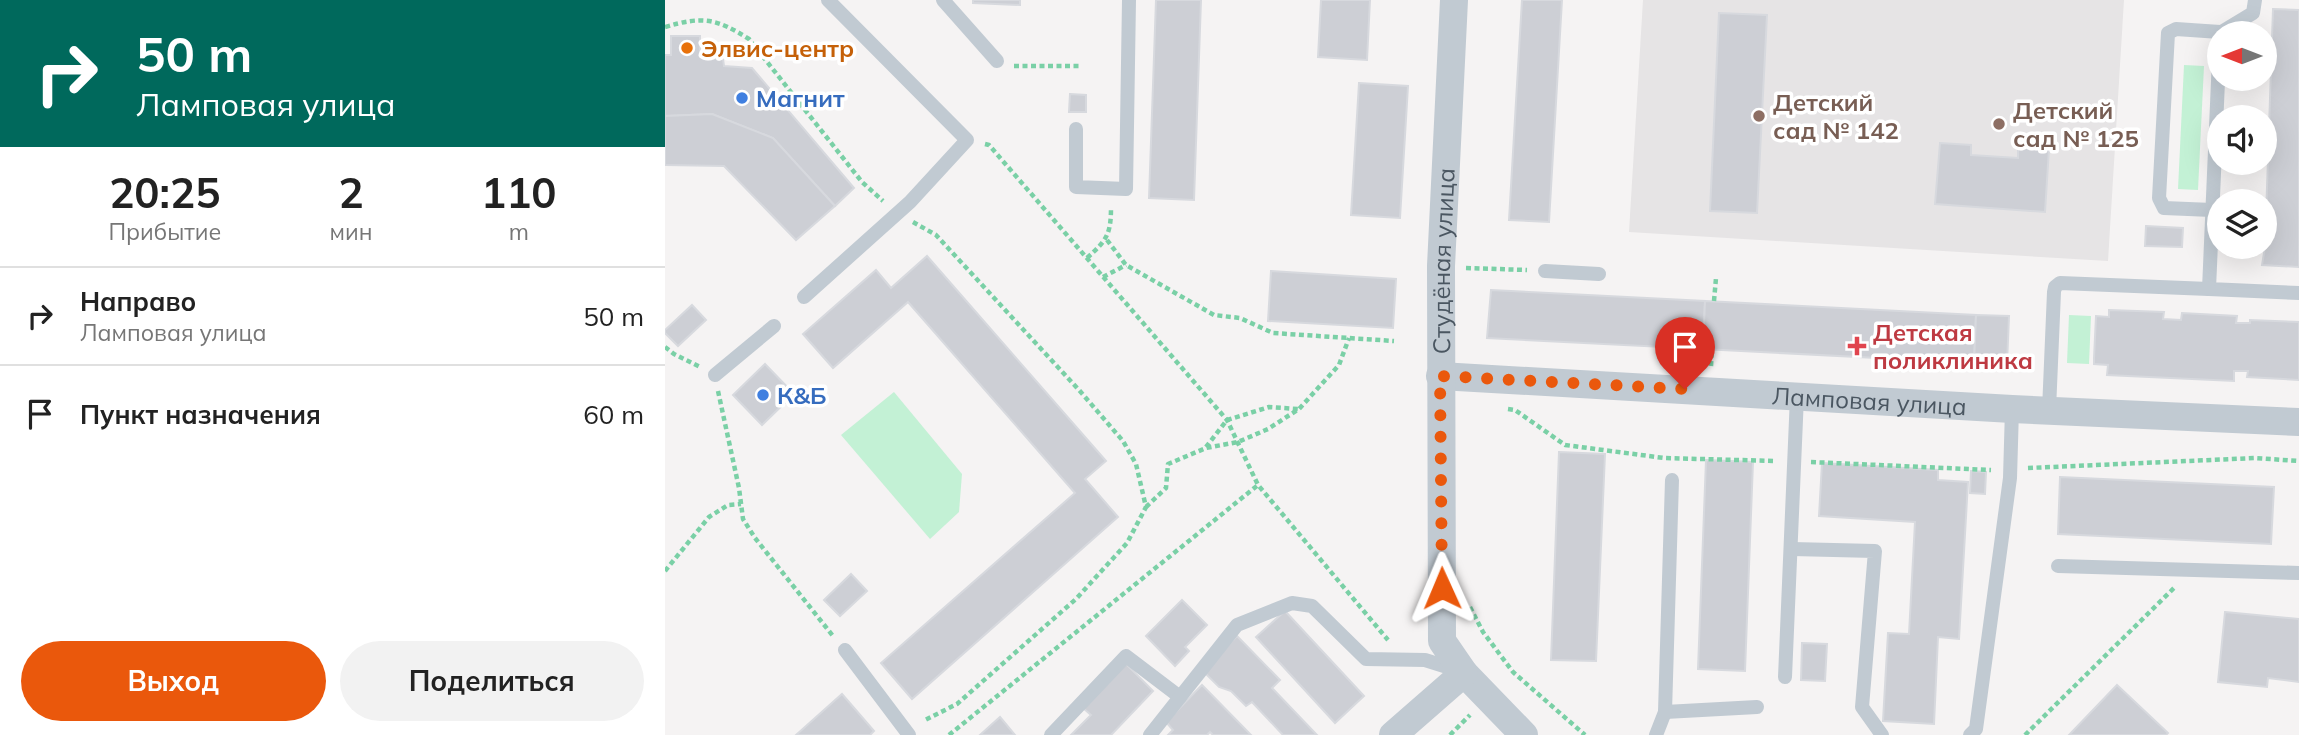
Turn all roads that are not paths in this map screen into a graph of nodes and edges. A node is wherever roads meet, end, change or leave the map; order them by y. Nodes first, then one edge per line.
1 (828, 0) edge
2 (943, 0) edge
3 (1129, 0) edge
4 (1454, 0) edge
5 (2255, 0) edge
6 (2239, 21) edge
7 (2207, 31) edge
8 (997, 61) dead end
9 (2217, 91) edge
10 (1076, 129) dead end
11 (2213, 189) edge
12 (2207, 210) edge
13 (2210, 259) edge
14 (1545, 271) road end
15 (1598, 274) dead end
16 (2209, 289) junction
17 (2299, 293) edge
18 (804, 297) dead end
19 (774, 326) dead end
20 (715, 375) road end
21 (1440, 376) junction
22 (1797, 396) junction
23 (2012, 408) junction
24 (2049, 410) junction
25 (2299, 422) edge
26 (1672, 480) dead end
27 (1791, 548) junction
28 (2058, 566) dead end
29 (2299, 573) edge
30 (845, 650) road end
31 (1464, 673) junction
32 (1786, 677) dead end
33 (1180, 697) junction
34 (1757, 708) dead end
35 (1665, 712) junction
36 (907, 732) edge
37 (1051, 735) edge
38 (1150, 735) edge
39 (1393, 735) edge
40 (1524, 735) edge
41 (1656, 735) edge
42 (1882, 735) edge
43 (1970, 735) edge

1 - 18 lane
2 - 8 lane
3 - 10 lane
4 - 21 street, Студёная улица
5 - 6 lane
7 - 12 lane
9 - 11 lane
13 - 16 lane
14 - 15 lane
16 - 17 lane
16 - 24 lane
19 - 20 lane
21 - 22 street, Ламповая улица
21 - 31 street, Студёная улица
22 - 23 street, Ламповая улица
22 - 27 lane
23 - 24 street, Ламповая улица
23 - 43 lane
24 - 25 street, Ламповая улица
26 - 35 lane
27 - 32 lane
27 - 42 lane
28 - 29 lane
30 - 36 lane
31 - 33 lane
31 - 39 street
31 - 40 street, Студёная улица
33 - 37 lane
33 - 38 lane
34 - 35 lane
35 - 41 lane

